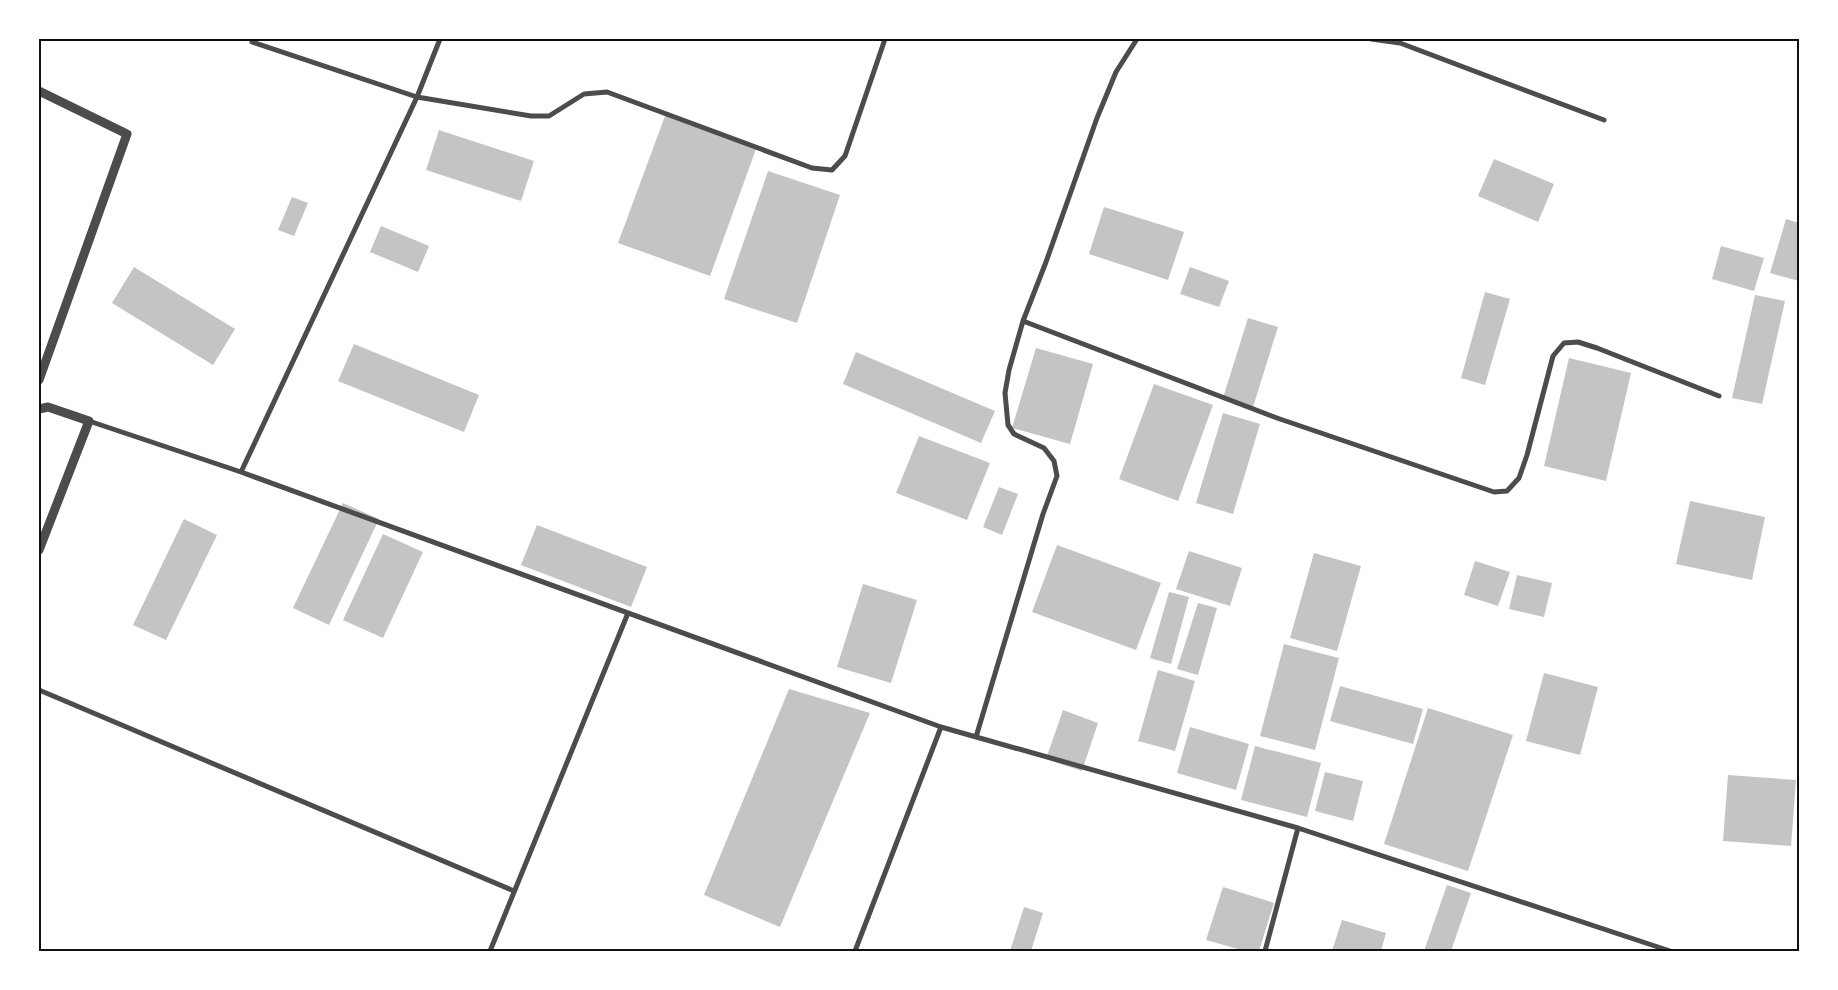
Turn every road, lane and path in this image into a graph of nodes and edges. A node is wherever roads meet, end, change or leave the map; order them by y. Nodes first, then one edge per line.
1 (253, 39) edge
2 (440, 39) edge
3 (885, 39) edge
4 (1136, 39) edge
5 (1371, 39) edge
6 (39, 91) edge
7 (417, 97) junction
8 (1604, 120) dead end
9 (1023, 321) junction
10 (39, 380) edge
11 (1719, 396) dead end
12 (39, 409) edge
13 (89, 421) junction
14 (242, 472) junction
15 (39, 550) edge
16 (628, 613) junction
17 (39, 690) edge
18 (941, 727) junction
19 (976, 737) junction
20 (1298, 828) junction
21 (514, 891) junction
22 (490, 951) edge
23 (855, 951) edge
24 (1265, 951) edge
25 (1670, 951) edge

1 - 7 street
2 - 7 street
3 - 7 street
4 - 9 street
5 - 8 street
6 - 10 street
7 - 14 street
9 - 11 street
9 - 19 street
12 - 13 street
13 - 14 street
13 - 15 street
14 - 16 street
16 - 18 street
16 - 21 street
17 - 21 street
18 - 19 street
18 - 23 street
19 - 20 street
20 - 24 street
20 - 25 street
21 - 22 street

